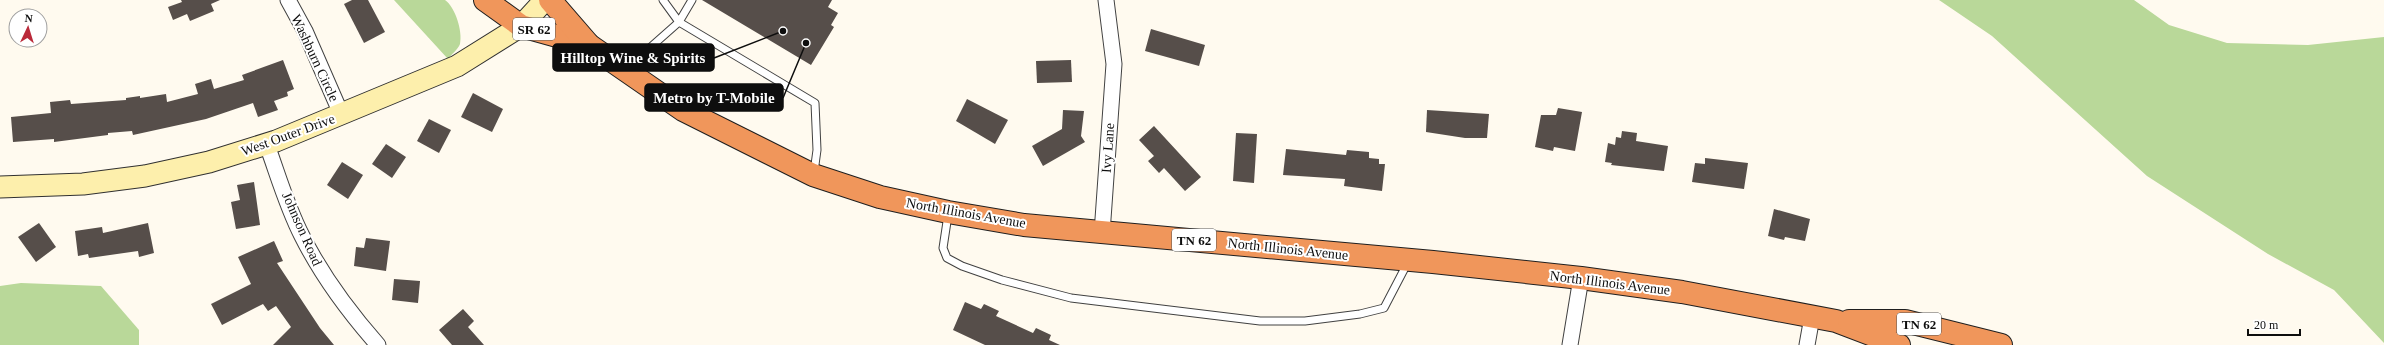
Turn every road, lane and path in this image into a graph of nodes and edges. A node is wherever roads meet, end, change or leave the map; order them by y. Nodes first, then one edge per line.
1 (288, 0) edge
2 (485, 0) edge
3 (545, 0) edge
4 (550, 0) edge
5 (663, 0) edge
6 (692, 0) edge
7 (1106, 0) edge
8 (679, 22) junction
9 (521, 26) junction
10 (589, 45) junction
11 (625, 70) junction
12 (342, 116) junction
13 (267, 144) junction
14 (813, 174) junction
15 (0, 187) edge
16 (948, 212) junction
17 (1102, 233) junction
18 (1409, 260) junction
19 (1581, 278) junction
20 (1812, 317) junction
21 (1836, 321) junction
22 (378, 345) edge
23 (1570, 345) edge
24 (1807, 345) edge
25 (1899, 345) edge
26 (2001, 345) edge

1 - 12 street, Washburn Circle
2 - 9 highway, SR 62
3 - 9 street, West Outer Drive
4 - 10 highway, SR 62
5 - 8 lane
6 - 8 lane
7 - 17 street, Ivy Lane
8 - 11 lane
8 - 14 lane
9 - 10 highway, SR 62
9 - 12 street, West Outer Drive
10 - 11 highway, North Illinois Avenue / TN 62
11 - 14 highway, North Illinois Avenue / TN 62
12 - 13 street, West Outer Drive
13 - 15 street, West Outer Drive
13 - 22 street, Johnson Road
14 - 16 highway, North Illinois Avenue / TN 62
16 - 17 highway, North Illinois Avenue / TN 62
16 - 18 lane
17 - 18 highway, North Illinois Avenue / TN 62
18 - 19 highway, North Illinois Avenue / TN 62
19 - 20 highway, North Illinois Avenue / TN 62
19 - 23 street
20 - 21 highway, North Illinois Avenue / TN 62
20 - 24 street
21 - 25 highway, North Illinois Avenue / TN 62
21 - 26 highway, TN 62

